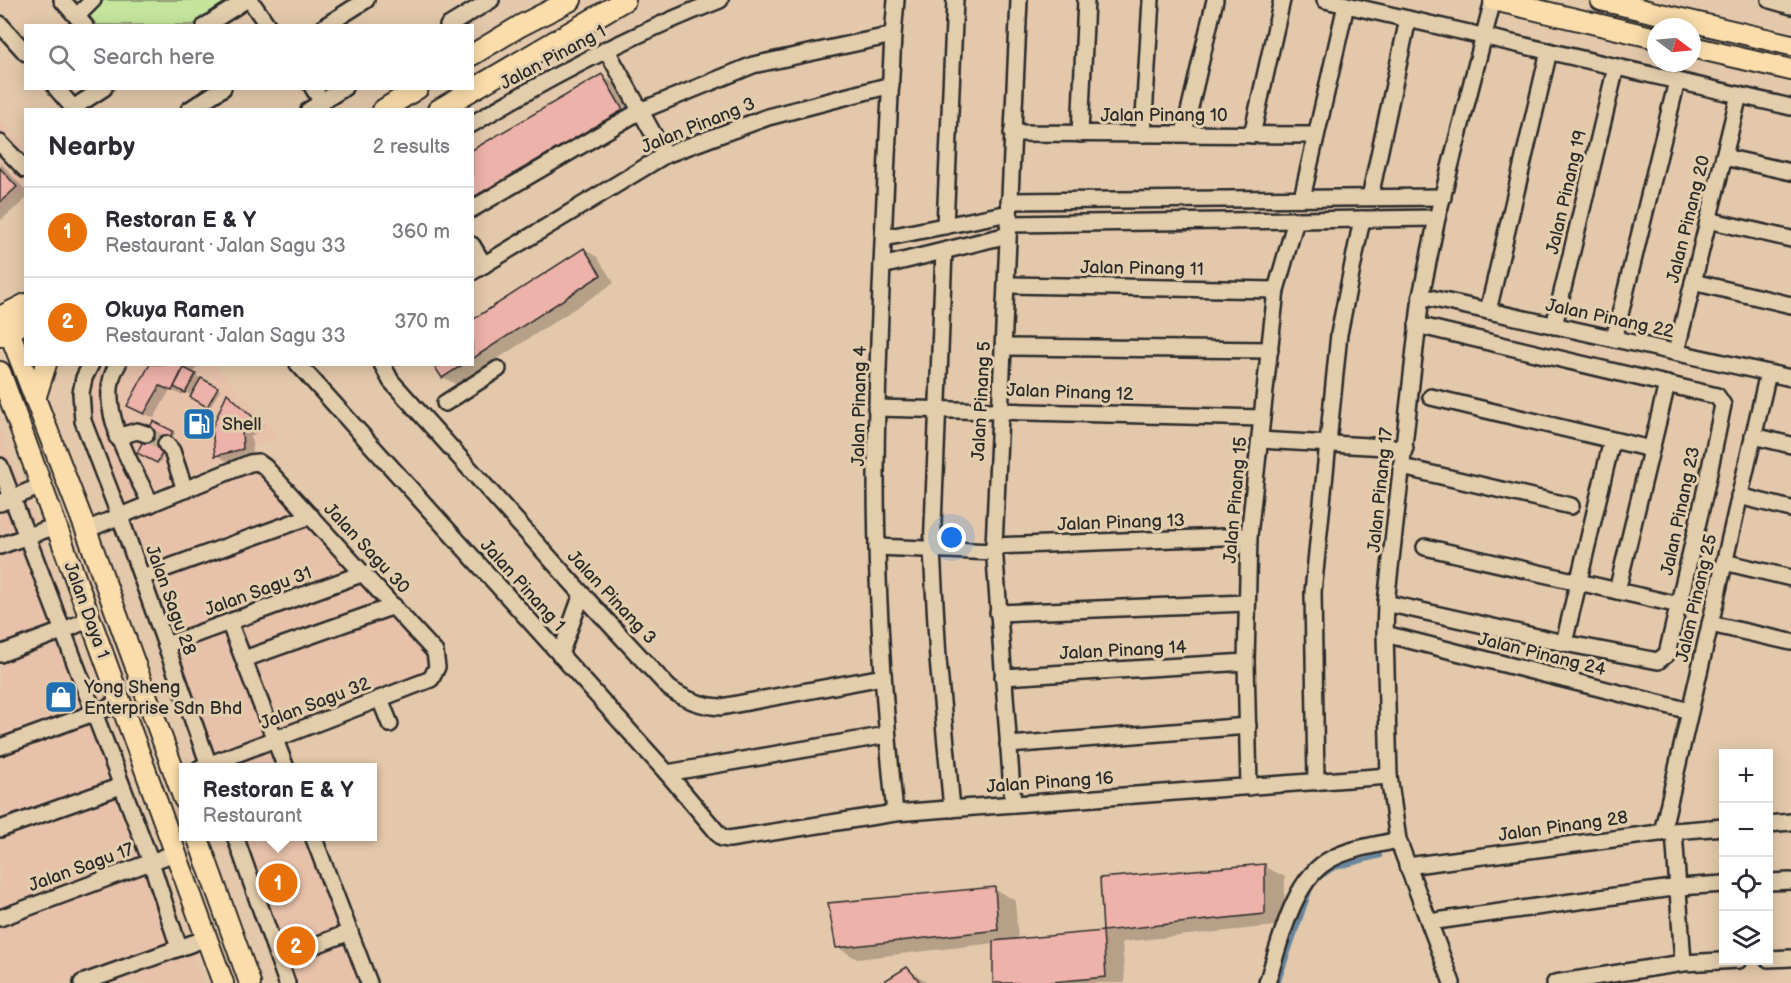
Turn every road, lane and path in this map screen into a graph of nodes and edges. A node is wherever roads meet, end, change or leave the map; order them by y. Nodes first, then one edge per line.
1 (62, 0) edge
2 (93, 0) edge
3 (246, 0) edge
4 (250, 0) edge
5 (366, 0) edge
6 (491, 0) edge
7 (571, 0) edge
8 (625, 0) edge
9 (720, 0) edge
10 (896, 0) edge
11 (956, 0) edge
12 (1019, 0) edge
13 (1086, 0) edge
14 (1151, 0) edge
15 (1215, 0) edge
16 (1282, 0) edge
17 (1325, 0) edge
18 (1494, 0) edge
19 (1601, 0) edge
20 (1346, 5) junction
21 (1408, 19) junction
22 (81, 21) edge
23 (0, 24) edge
24 (208, 24) edge
25 (267, 24) edge
26 (328, 24) edge
27 (451, 24) edge
28 (893, 35) junction
29 (1647, 36) edge
30 (1483, 37) junction
31 (1791, 45) edge
32 (606, 49) junction
33 (1701, 49) edge
34 (24, 51) edge
35 (1549, 51) junction
36 (474, 54) edge
37 (1616, 67) junction
38 (1791, 70) edge
39 (1677, 81) junction
40 (891, 85) junction
41 (474, 89) edge
42 (59, 90) edge
43 (101, 90) edge
44 (220, 90) edge
45 (313, 90) edge
46 (341, 90) edge
47 (415, 90) edge
48 (472, 90) edge
49 (1739, 95) junction
50 (316, 106) edge
51 (1791, 107) edge
52 (73, 108) edge
53 (75, 108) edge
54 (192, 108) edge
55 (386, 108) edge
56 (441, 108) edge
57 (640, 111) junction
58 (474, 123) edge
59 (1012, 133) junction
60 (1184, 133) junction
61 (1080, 134) junction
62 (1143, 134) junction
63 (1252, 135) junction
64 (1316, 135) junction
65 (0, 143) edge
66 (665, 155) junction
67 (1724, 156) junction
68 (24, 168) edge
69 (1791, 172) edge
70 (1370, 197) junction
71 (1443, 197) junction
72 (1302, 198) junction
73 (474, 208) edge
74 (1009, 218) junction
75 (1437, 218) junction
76 (1362, 219) junction
77 (1296, 220) junction
78 (1708, 220) junction
79 (945, 226) junction
80 (884, 238) junction
81 (1791, 239) edge
82 (944, 251) junction
83 (474, 253) edge
84 (882, 266) junction
85 (478, 268) edge
86 (1693, 282) junction
87 (1006, 285) junction
88 (1276, 290) junction
89 (1421, 296) junction
90 (1791, 305) edge
91 (24, 307) edge
92 (1488, 311) junction
93 (1417, 325) junction
94 (1554, 326) junction
95 (9, 327) edge
96 (1614, 339) junction
97 (1003, 348) junction
98 (1270, 350) junction
99 (1676, 352) junction
100 (22, 354) edge
101 (0, 366) edge
102 (25, 366) edge
103 (45, 366) edge
104 (90, 366) edge
105 (117, 366) edge
106 (300, 366) edge
107 (383, 366) edge
108 (498, 369) dead end
109 (0, 372) edge
110 (1768, 373) junction
111 (1791, 378) edge
112 (1667, 384) junction
113 (1431, 398) dead end
114 (5, 399) edge
115 (35, 399) junction
116 (444, 404) dead end
117 (876, 408) junction
118 (937, 409) junction
119 (1000, 410) junction
120 (1262, 418) junction
121 (146, 434) tunnel mouth
122 (117, 436) junction
123 (1753, 436) junction
124 (1260, 440) junction
125 (1612, 440) junction
126 (166, 444) tunnel mouth
127 (1328, 444) junction
128 (1791, 444) edge
129 (1404, 448) junction
130 (1651, 449) junction
131 (0, 466) edge
132 (1402, 467) junction
133 (41, 486) junction
134 (185, 490) junction
135 (1739, 496) junction
136 (6, 501) edge
137 (151, 504) junction
138 (1571, 506) dead end
139 (1791, 509) edge
140 (311, 516) junction
141 (120, 517) junction
142 (56, 526) junction
143 (87, 530) junction
144 (1249, 536) junction
145 (26, 537) junction
146 (0, 546) edge
147 (1425, 547) dead end
148 (877, 548) junction
149 (994, 549) junction
150 (932, 550) junction
151 (1724, 562) junction
152 (364, 573) junction
153 (142, 577) junction
154 (1791, 578) edge
155 (1578, 582) junction
156 (1617, 591) junction
157 (582, 594) junction
158 (1246, 603) junction
159 (1386, 603) junction
160 (1679, 605) junction
161 (394, 606) junction
162 (998, 613) junction
163 (90, 619) junction
164 (229, 622) junction
165 (1710, 624) junction
166 (62, 632) junction
167 (1385, 634) junction
168 (1791, 642) edge
169 (1564, 643) junction
170 (166, 645) junction
171 (0, 654) edge
172 (560, 656) junction
173 (244, 659) junction
174 (1246, 663) junction
175 (437, 667) joint
176 (883, 677) junction
177 (1003, 677) junction
178 (380, 699) junction
179 (121, 703) junction
180 (1690, 711) junction
181 (93, 713) junction
182 (390, 724) dead end
183 (1248, 726) junction
184 (887, 735) junction
185 (275, 740) junction
186 (1008, 745) junction
187 (0, 747) edge
188 (205, 763) edge
189 (214, 763) edge
190 (284, 763) edge
191 (667, 773) junction
192 (179, 775) edge
193 (1389, 776) junction
194 (1316, 782) junction
195 (122, 786) junction
196 (1249, 787) junction
197 (1013, 804) junction
198 (952, 809) junction
199 (895, 813) junction
200 (1791, 822) edge
201 (1773, 824) edge
202 (1719, 827) edge
203 (0, 829) edge
204 (718, 832) joint
205 (1668, 832) junction
206 (1398, 840) junction
207 (198, 841) edge
208 (236, 841) edge
209 (315, 841) edge
210 (175, 853) junction
211 (151, 862) junction
212 (1407, 866) junction
213 (1791, 881) edge
214 (1773, 882) edge
215 (1719, 884) edge
216 (1679, 886) junction
217 (0, 918) edge
218 (1429, 922) junction
219 (351, 932) junction
220 (207, 938) junction
221 (179, 948) junction
222 (1791, 958) edge
223 (279, 959) junction
224 (1773, 959) edge
225 (1719, 961) edge
226 (1683, 963) junction
227 (82, 983) edge
228 (223, 983) edge
229 (250, 983) edge
230 (287, 983) edge
231 (369, 983) edge
232 (1267, 983) edge
233 (1452, 983) edge
234 (1555, 983) edge

1 - 22 street
2 - 22 street
3 - 24 street
4 - 25 street
5 - 26 street
6 - 27 street
7 - 36 main road
8 - 41 main road
9 - 32 street, Jalan Pinang 1
10 - 28 street, Jalan Pinang 4
11 - 79 street
12 - 59 street, Jalan Pinang 5
13 - 61 street
14 - 62 street
15 - 60 street
16 - 63 street
17 - 20 street
18 - 29 main road
18 - 30 street, Jalan Pinang 17
19 - 31 main road
20 - 21 street
20 - 64 street
21 - 30 street
21 - 70 street
23 - 34 street
28 - 40 street, Jalan Pinang 4
28 - 57 street
30 - 35 street
30 - 71 street, Jalan Pinang 17
32 - 57 street
32 - 58 street, Jalan Pinang 1
33 - 38 main road
35 - 37 street
35 - 92 street
37 - 39 street
37 - 94 street, Jalan Pinang 19
39 - 49 street
39 - 96 street
40 - 66 street, Jalan Pinang 3
40 - 80 street, Jalan Pinang 4
42 - 52 street
43 - 53 street
44 - 54 street
45 - 50 street
46 - 50 street
47 - 55 main road
48 - 56 main road
49 - 51 street
49 - 67 street, Jalan Pinang 20
57 - 66 street
57 - 73 street
59 - 61 street, Jalan Pinang 10
59 - 74 street, Jalan Pinang 5
60 - 62 street, Jalan Pinang 10
60 - 63 street, Jalan Pinang 10
61 - 62 street, Jalan Pinang 10
63 - 64 street, Jalan Pinang 10
64 - 72 street
65 - 68 street
66 - 85 street, Jalan Pinang 3
67 - 69 street
67 - 78 street, Jalan Pinang 20
70 - 71 street
70 - 72 street
71 - 75 street, Jalan Pinang 17
72 - 74 street
74 - 77 street
74 - 79 street
74 - 82 street
74 - 87 street, Jalan Pinang 5
75 - 76 street
75 - 89 street, Jalan Pinang 17
76 - 77 street
76 - 127 street
77 - 88 street, Jalan Pinang 15
78 - 81 street
78 - 86 street, Jalan Pinang 20
79 - 80 street
80 - 84 street, Jalan Pinang 4
82 - 84 street
82 - 118 street
83 - 85 street
84 - 117 street, Jalan Pinang 4
86 - 90 street
86 - 99 street, Jalan Pinang 20
87 - 88 street, Jalan Pinang 11
87 - 97 street, Jalan Pinang 5
88 - 98 street, Jalan Pinang 15
89 - 92 street, Jalan Pinang 22
89 - 93 street, Jalan Pinang 17
91 - 95 main road
92 - 94 street, Jalan Pinang 22
93 - 112 street, Jalan Pinang 23
93 - 129 street, Jalan Pinang 17
94 - 96 street, Jalan Pinang 22
95 - 100 main road, Jalan Daya 1
96 - 99 street, Jalan Pinang 22
97 - 98 street
97 - 119 street, Jalan Pinang 5
98 - 120 street, Jalan Pinang 15
99 - 110 street, Jalan Pinang 22
100 - 101 main road
102 - 115 main road, Jalan Daya 1
103 - 115 main road
104 - 141 street, Jalan Sagu 28
105 - 122 street
106 - 172 street, Jalan Pinang 1
107 - 157 street, Jalan Pinang 3
108 - 116 street
109 - 114 main road, Jalan Daya 1
110 - 111 street, Jalan Pinang 22
110 - 123 street, Jalan Pinang 25
112 - 130 street
112 - 160 street, Jalan Pinang 23
113 - 125 street
114 - 133 main road, Jalan Daya 1
115 - 143 main road, Jalan Daya 1
117 - 118 street, Jalan Pinang 12
117 - 148 street, Jalan Pinang 4
118 - 119 street, Jalan Pinang 12
118 - 150 street
119 - 120 street, Jalan Pinang 12
119 - 149 street, Jalan Pinang 5
120 - 124 street, Jalan Pinang 15
121 - 122 street
122 - 137 street
123 - 128 street
123 - 135 street, Jalan Pinang 25
124 - 127 street
124 - 144 street, Jalan Pinang 15
125 - 130 street
125 - 155 street
126 - 134 street
127 - 129 street
127 - 194 street
129 - 132 street, Jalan Pinang 17
130 - 156 street
131 - 136 street
132 - 138 street
132 - 159 street, Jalan Pinang 17
133 - 136 street
133 - 142 main road, Jalan Daya 1
134 - 137 street
134 - 140 street, Jalan Sagu 30
135 - 139 street
135 - 151 street, Jalan Pinang 25
136 - 145 street
137 - 141 street
140 - 152 street, Jalan Sagu 30
140 - 153 street
141 - 143 street
141 - 153 street, Jalan Sagu 28
142 - 145 street
142 - 163 main road, Jalan Daya 1
143 - 192 main road, Jalan Daya 1
144 - 149 street, Jalan Pinang 13
144 - 158 street, Jalan Pinang 15
145 - 146 street
145 - 166 street
147 - 155 street
148 - 150 street, Jalan Pinang 13
148 - 176 street, Jalan Pinang 4
149 - 150 street, Jalan Pinang 13
149 - 162 street, Jalan Pinang 5
150 - 198 street
151 - 154 street
151 - 165 street, Jalan Pinang 25
152 - 161 street, Jalan Sagu 30
152 - 164 street, Jalan Sagu 31
153 - 170 street, Jalan Sagu 28
155 - 156 street
155 - 169 street
156 - 160 street
157 - 172 street
157 - 176 street, Jalan Pinang 3
158 - 162 street
158 - 174 street, Jalan Pinang 15
159 - 167 street, Jalan Pinang 17
159 - 169 street, Jalan Pinang 23
160 - 169 street, Jalan Pinang 23
161 - 173 street
161 - 175 street, Jalan Sagu 30
162 - 177 street, Jalan Pinang 5
163 - 166 street
163 - 179 main road, Jalan Daya 1
164 - 170 street, Jalan Sagu 31
164 - 173 street
165 - 168 street
165 - 180 street, Jalan Pinang 25
166 - 171 street
166 - 181 street
167 - 180 street, Jalan Pinang 24
167 - 193 street, Jalan Pinang 17
170 - 188 street, Jalan Sagu 28
172 - 191 street, Jalan Pinang 1
173 - 185 street
174 - 177 street, Jalan Pinang 14
174 - 183 street, Jalan Pinang 15
175 - 178 street, Jalan Sagu 32
176 - 184 street, Jalan Pinang 4
177 - 186 street, Jalan Pinang 5
178 - 182 street
178 - 185 street, Jalan Sagu 32
179 - 181 street
179 - 210 main road, Jalan Daya 1
180 - 205 street, Jalan Pinang 25
181 - 187 street
181 - 195 street
183 - 186 street
183 - 196 street, Jalan Pinang 15
184 - 191 street
184 - 199 street, Jalan Pinang 4
185 - 189 street, Jalan Sagu 32
185 - 190 street
186 - 197 street, Jalan Pinang 5
191 - 204 street, Jalan Pinang 1
193 - 194 street, Jalan Pinang 16
193 - 206 street, Jalan Pinang 17
194 - 196 street, Jalan Pinang 16
195 - 203 street
195 - 211 street
196 - 197 street, Jalan Pinang 16
197 - 198 street, Jalan Pinang 16
198 - 199 street, Jalan Pinang 16
199 - 204 street, Jalan Pinang 16
200 - 201 street
202 - 205 street, Jalan Pinang 28
205 - 212 street, Jalan Pinang 28
205 - 216 street, Jalan Pinang 25
206 - 212 street, Jalan Pinang 17
206 - 232 street
207 - 229 main road
208 - 223 street
209 - 219 street
210 - 211 street, Jalan Sagu 17
210 - 220 main road, Jalan Daya 1
211 - 217 street, Jalan Sagu 17
211 - 221 street
212 - 218 street, Jalan Pinang 17
213 - 214 street
215 - 216 street
216 - 218 street
216 - 226 street, Jalan Pinang 25
218 - 233 street, Jalan Pinang 17
219 - 223 street
219 - 231 street
220 - 221 street
220 - 228 main road, Jalan Daya 1
221 - 227 street
222 - 224 street
223 - 230 street
225 - 226 street
226 - 234 street

